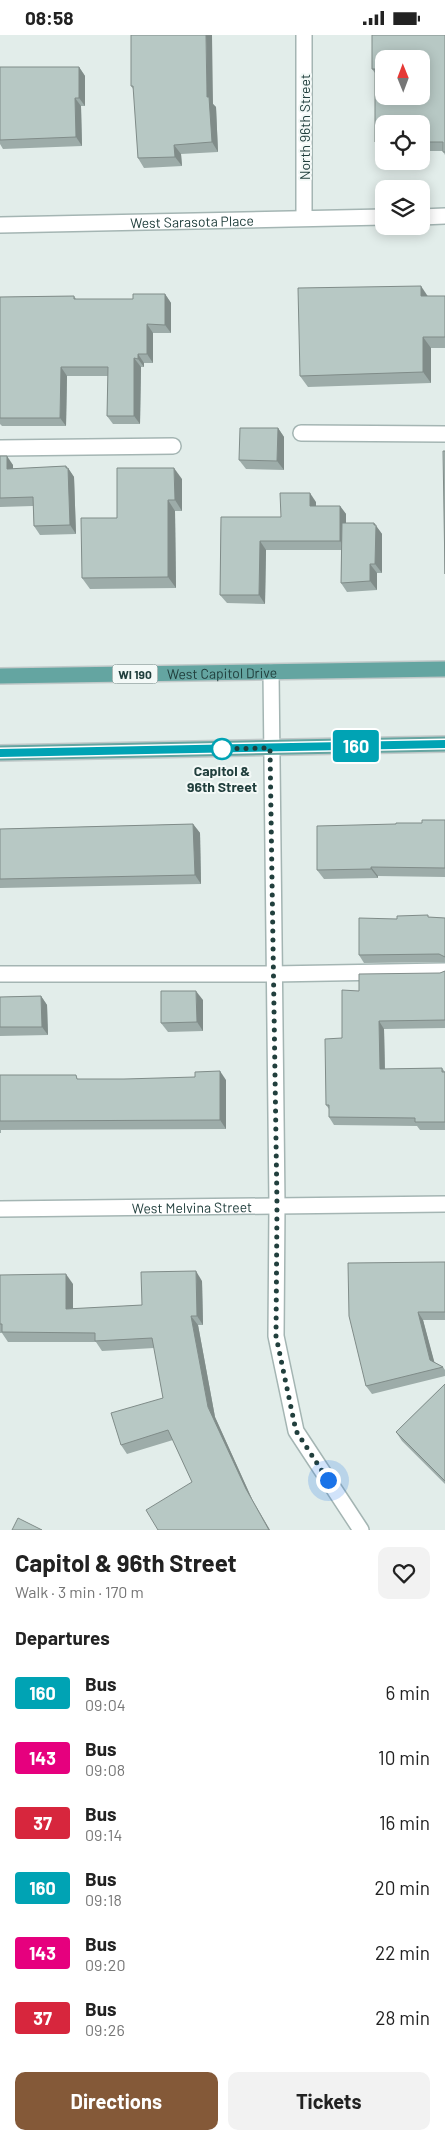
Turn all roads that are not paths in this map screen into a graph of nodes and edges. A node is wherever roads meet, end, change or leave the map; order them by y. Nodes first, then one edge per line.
1 (304, 35) edge
2 (375, 217) edge
3 (430, 217) edge
4 (445, 217) edge
5 (304, 219) junction
6 (0, 225) edge
7 (301, 433) dead end
8 (445, 434) edge
9 (173, 446) dead end
10 (0, 448) edge
11 (445, 669) edge
12 (271, 672) junction
13 (0, 676) edge
14 (445, 744) edge
15 (270, 748) junction
16 (0, 753) edge
17 (445, 971) edge
18 (0, 974) edge
19 (273, 974) junction
20 (445, 1204) edge
21 (277, 1205) junction
22 (0, 1209) edge
23 (361, 1530) edge

1 - 5 street, North 96th Street
2 - 5 street, West Sarasota Place
3 - 4 street
5 - 6 street, West Sarasota Place
7 - 8 street
9 - 10 street
11 - 12 main road, West Capitol Drive / WI 190
12 - 13 main road, West Capitol Drive / WI 190
12 - 15 street
14 - 15 main road
15 - 16 main road
15 - 19 street
17 - 19 street
18 - 19 street
19 - 21 street
20 - 21 street, West Melvina Street
21 - 22 street, West Melvina Street
21 - 23 street

